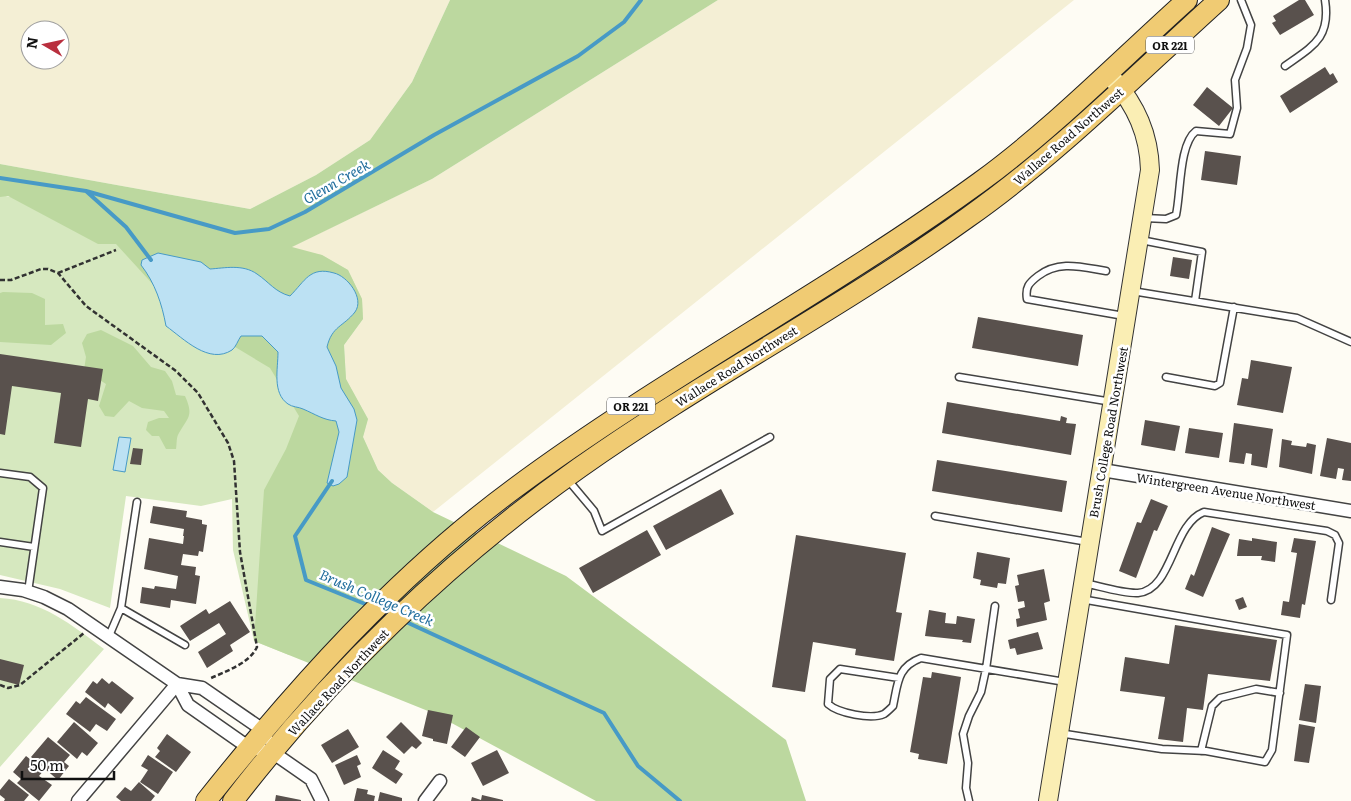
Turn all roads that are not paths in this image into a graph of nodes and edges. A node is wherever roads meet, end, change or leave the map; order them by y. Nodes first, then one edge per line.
1 (1187, 0) edge
2 (1219, 0) edge
3 (1241, 0) edge
4 (1325, 0) edge
5 (1285, 66) dead end
6 (1107, 73) junction
7 (1122, 90) junction
8 (1144, 218) junction
9 (1140, 240) junction
10 (1106, 272) dead end
11 (1132, 291) junction
12 (1195, 301) junction
13 (1234, 307) junction
14 (1128, 316) junction
15 (1351, 342) edge
16 (959, 377) dead end
17 (1166, 377) dead end
18 (1113, 402) junction
19 (770, 438) dead end
20 (1102, 470) junction
21 (0, 472) edge
22 (566, 477) junction
23 (138, 502) dead end
24 (1351, 511) edge
25 (935, 516) dead end
26 (0, 542) edge
27 (1090, 542) junction
28 (34, 546) junction
29 (0, 587) edge
30 (1082, 591) junction
31 (28, 592) junction
32 (1331, 600) dead end
33 (995, 606) dead end
34 (121, 608) junction
35 (109, 636) junction
36 (185, 645) dead end
37 (986, 669) junction
38 (899, 678) junction
39 (1066, 682) junction
40 (178, 684) junction
41 (1280, 693) junction
42 (263, 730) junction
43 (1058, 732) junction
44 (248, 747) junction
45 (1200, 751) junction
46 (272, 752) junction
47 (440, 781) dead end
48 (78, 801) edge
49 (206, 801) edge
50 (233, 801) edge
51 (322, 801) edge
52 (424, 801) edge
53 (969, 801) edge
54 (1048, 801) edge

1 - 6 main road, Wallace Road Northwest / OR 221
2 - 7 main road, Wallace Road Northwest / OR 221
3 - 8 lane
4 - 5 lane
6 - 7 street, Brush College Road Northwest
6 - 42 main road, Wallace Road Northwest / OR 221
7 - 8 street, Brush College Road Northwest
7 - 22 main road, Wallace Road Northwest / OR 221
8 - 9 street, Brush College Road Northwest
9 - 11 street, Brush College Road Northwest
9 - 12 lane
10 - 14 lane
11 - 12 lane
11 - 14 street, Brush College Road Northwest
12 - 13 lane
13 - 15 lane
13 - 17 lane
14 - 18 street, Brush College Road Northwest
16 - 18 lane
18 - 20 street, Brush College Road Northwest
19 - 22 lane
20 - 24 street, Wintergreen Avenue Northwest
20 - 27 street, Brush College Road Northwest
21 - 28 lane
22 - 46 main road, Wallace Road Northwest / OR 221
23 - 34 lane
25 - 27 lane
26 - 28 lane
27 - 30 street, Brush College Road Northwest
28 - 31 lane
29 - 31 street
30 - 32 lane
30 - 39 street, Brush College Road Northwest
30 - 41 lane
31 - 35 street
33 - 37 lane
34 - 35 lane
34 - 36 lane
35 - 40 street
37 - 38 lane
37 - 39 lane
37 - 53 lane
38 - 38 lane
39 - 43 street, Brush College Road Northwest
40 - 42 street
40 - 44 street
40 - 48 street
41 - 45 lane
41 - 45 lane
42 - 44 main road, Wallace Road Northwest / OR 221
42 - 46 street
43 - 45 lane
43 - 54 street, Brush College Road Northwest
44 - 46 street
44 - 49 main road, Wallace Road Northwest / OR 221
46 - 50 main road, Wallace Road Northwest / OR 221
46 - 51 street
47 - 52 street

